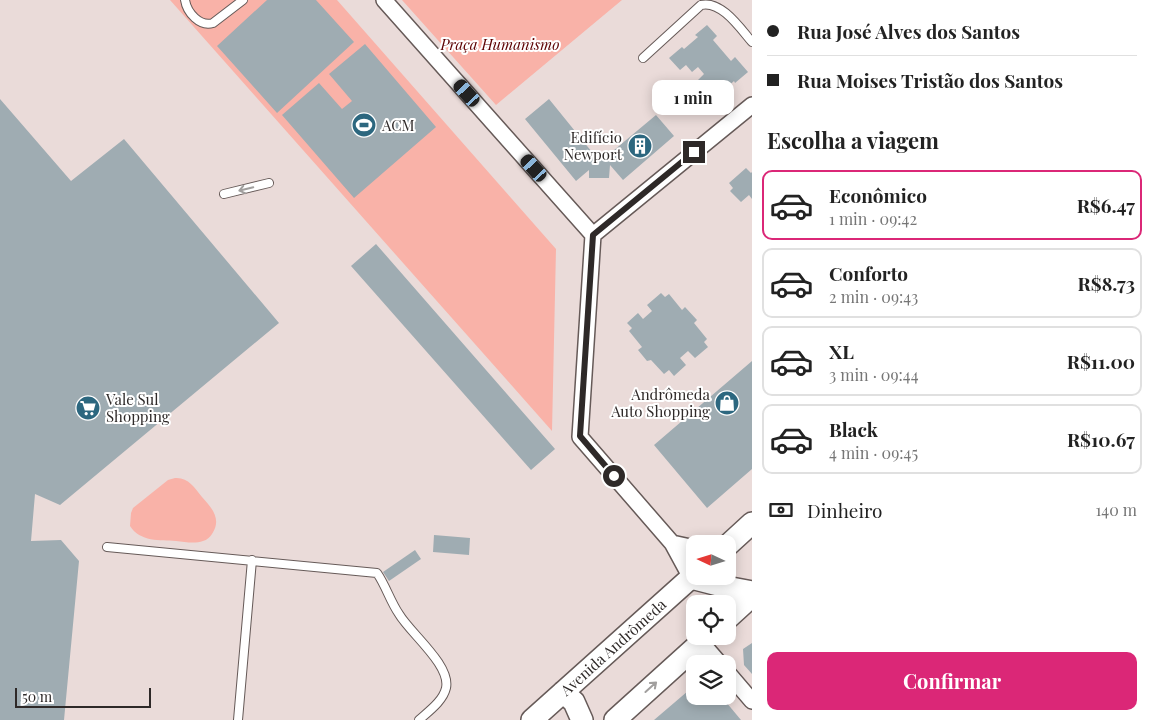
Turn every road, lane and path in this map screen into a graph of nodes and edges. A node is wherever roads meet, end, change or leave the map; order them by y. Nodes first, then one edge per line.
1 (185, 0) edge
2 (243, 0) edge
3 (384, 0) edge
4 (752, 42) edge
5 (643, 58) dead end
6 (752, 105) edge
7 (269, 183) dead end
8 (224, 194) dead end
9 (593, 235) junction
10 (752, 523) edge
11 (736, 538) edge
12 (672, 543) junction
13 (686, 546) edge
14 (108, 547) dead end
15 (252, 560) junction
16 (686, 565) edge
17 (686, 582) edge
18 (718, 585) edge
19 (752, 592) edge
20 (752, 596) edge
21 (736, 611) edge
22 (697, 645) edge
23 (736, 682) edge
24 (563, 692) junction
25 (752, 701) edge
26 (238, 720) edge
27 (419, 720) edge
28 (532, 720) edge
29 (582, 720) edge
30 (615, 720) edge

1 - 2 lane
3 - 9 street
4 - 5 lane
6 - 9 street
7 -> 8 lane
9 - 12 street
10 - 11 main road
12 - 13 street
12 - 16 street
14 - 15 lane
15 - 26 lane
15 - 27 lane
17 - 24 main road, Avenida Andrômeda
18 - 19 main road
20 - 21 main road
30 -> 22 main road
23 - 25 street
24 - 28 main road, Avenida Andrômeda
24 - 29 main road

